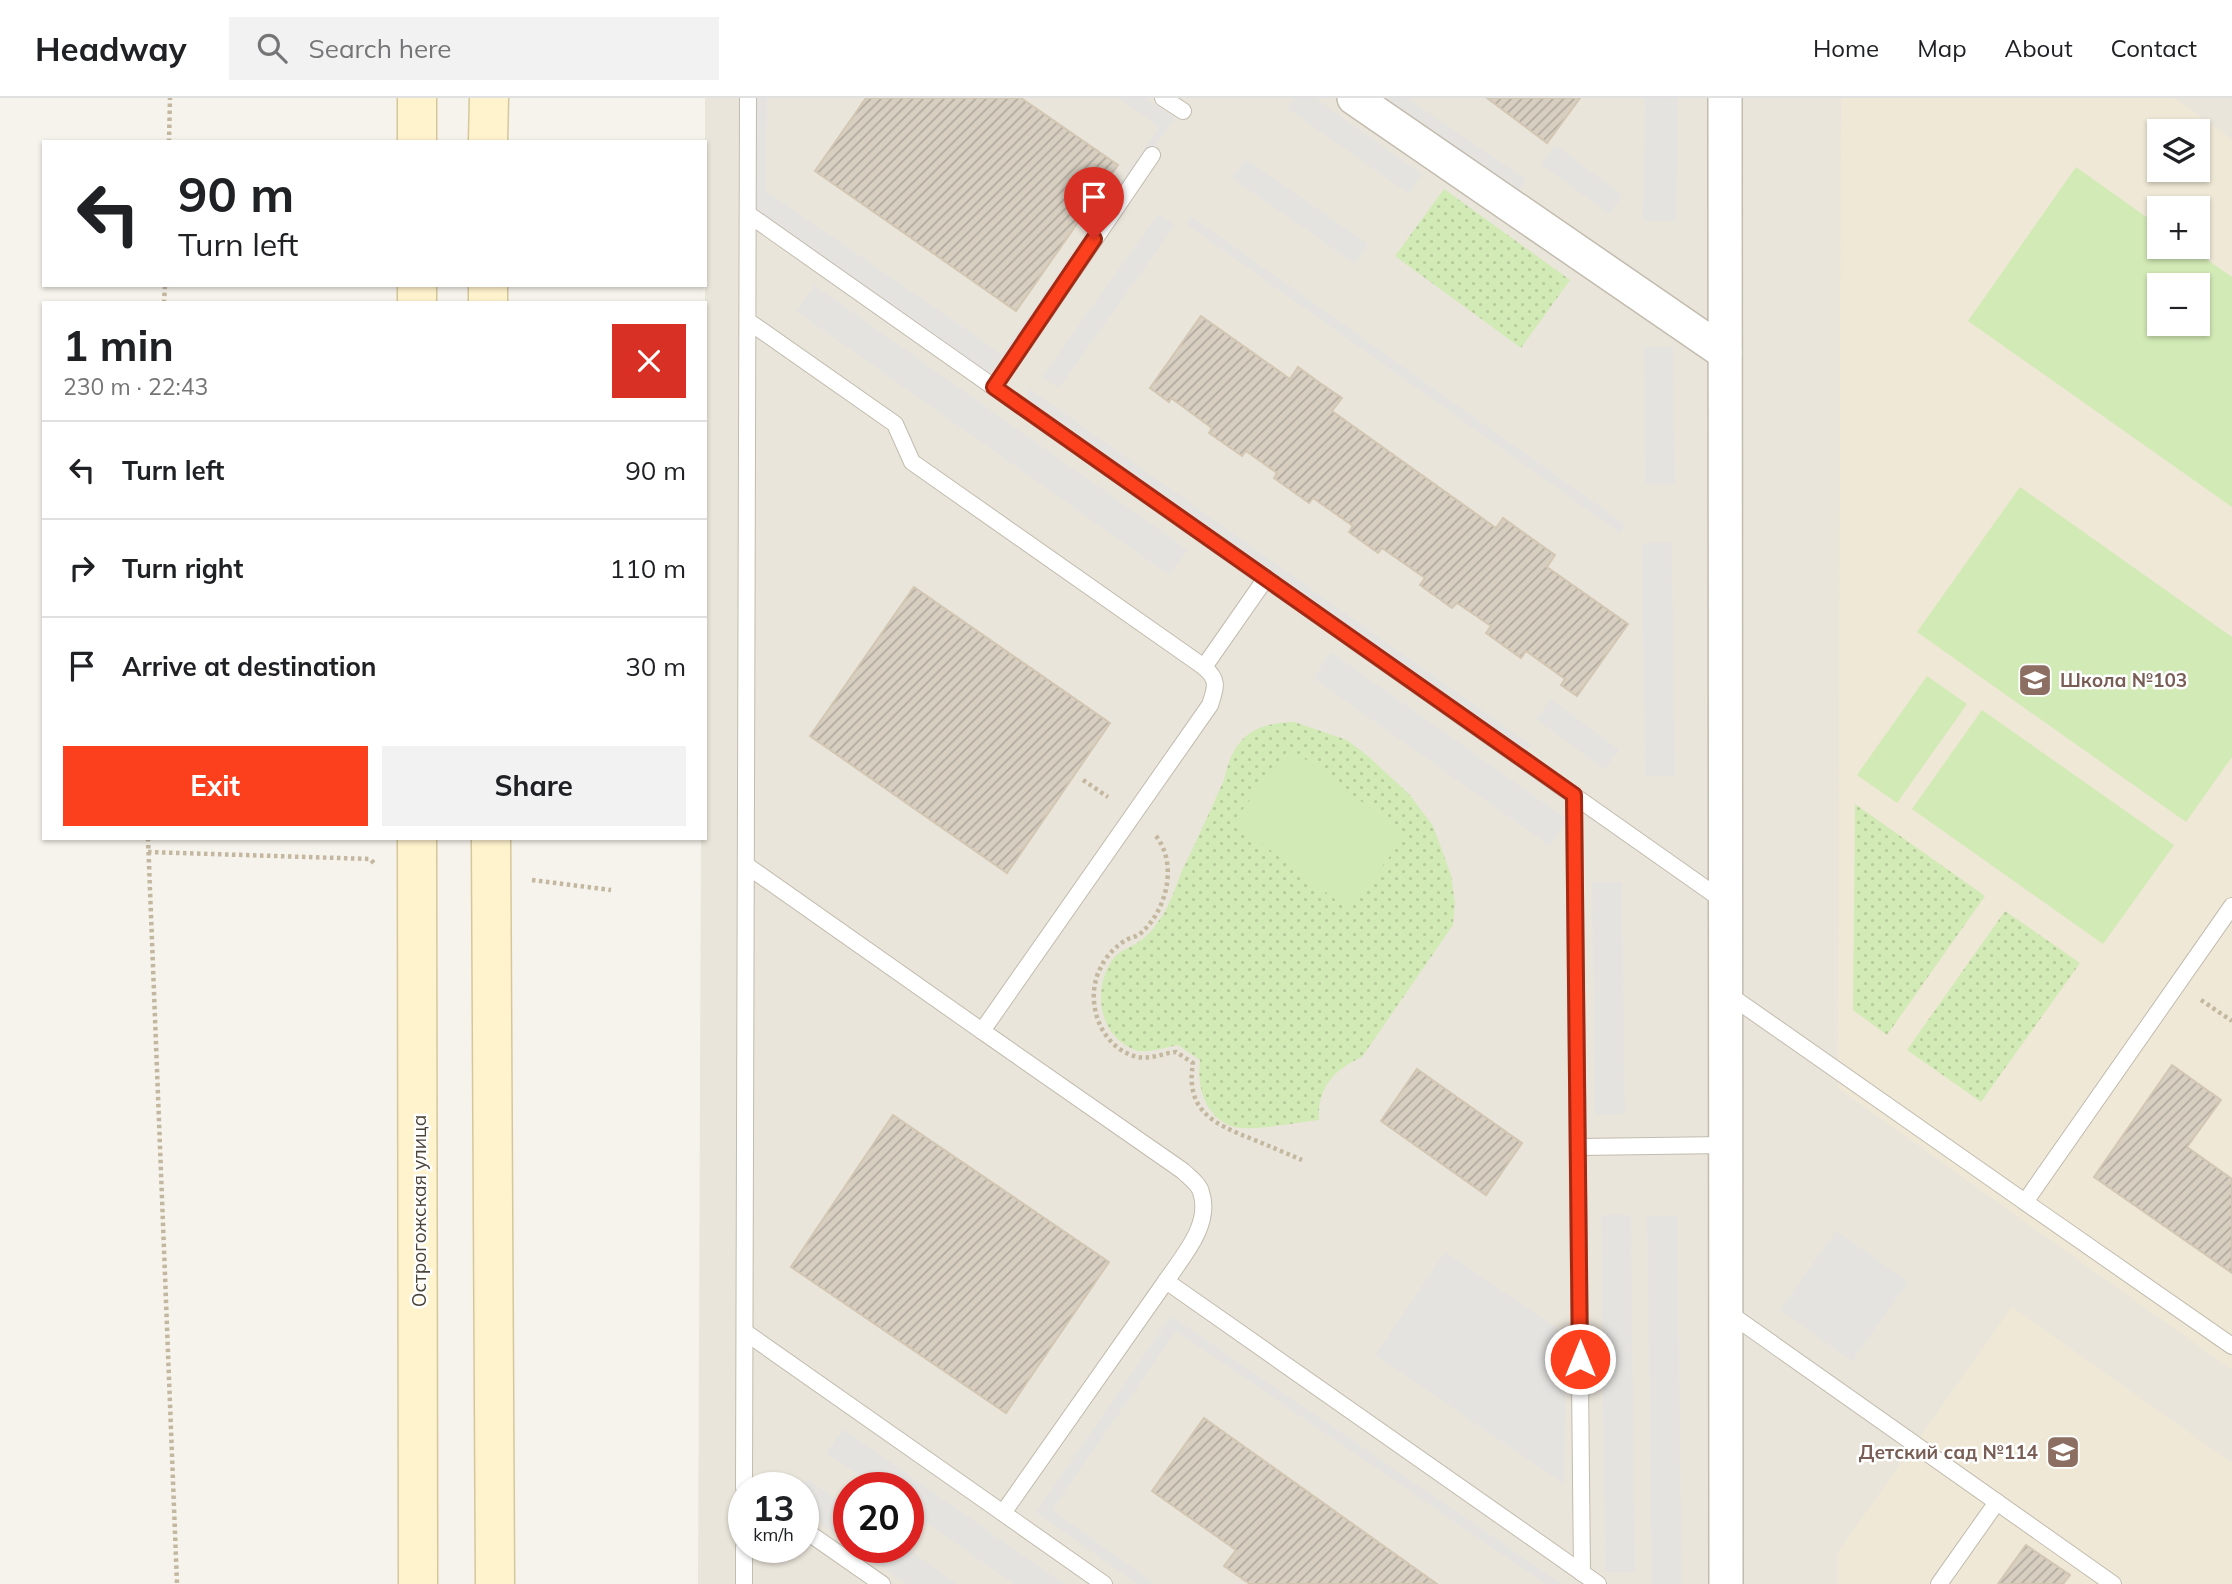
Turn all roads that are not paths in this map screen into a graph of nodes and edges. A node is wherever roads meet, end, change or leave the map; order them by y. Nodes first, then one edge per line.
1 (417, 98) edge
2 (489, 98) edge
3 (748, 98) edge
4 (1163, 98) edge
5 (1354, 98) edge
6 (1725, 98) edge
7 (1183, 111) dead end
8 (417, 140) edge
9 (488, 140) edge
10 (1152, 155) dead end
11 (748, 214) junction
12 (748, 321) junction
13 (1725, 353) junction
14 (994, 387) junction
15 (1266, 578) junction
16 (1204, 667) junction
17 (1574, 795) junction
18 (417, 840) edge
19 (491, 840) edge
20 (746, 865) junction
21 (1725, 902) junction
22 (2232, 906) edge
23 (1726, 992) junction
24 (982, 1031) junction
25 (1726, 1145) junction
26 (1578, 1147) junction
27 (2025, 1202) junction
28 (1166, 1281) junction
29 (1726, 1311) junction
30 (745, 1332) junction
31 (2232, 1346) edge
32 (744, 1472) edge
33 (1997, 1502) junction
34 (1003, 1513) junction
35 (819, 1540) edge
36 (744, 1563) edge
37 (1582, 1573) junction
38 (418, 1584) edge
39 (495, 1584) edge
40 (744, 1584) edge
41 (882, 1584) edge
42 (1104, 1584) edge
43 (1598, 1584) edge
44 (1726, 1584) edge
45 (1939, 1584) edge
46 (2113, 1584) edge

1 - 8 street
2 - 9 street
3 - 11 lane
4 - 7 lane
5 - 13 street
6 - 13 street
10 - 14 lane
11 - 12 lane
11 - 14 lane
12 - 16 lane
12 - 20 lane
13 - 21 street
14 - 15 lane
15 - 16 lane
15 - 17 lane
16 - 24 lane
17 - 21 lane
17 - 26 lane
18 - 38 street, Острогожская улица
19 - 39 street
20 - 24 lane
20 - 30 lane
21 - 23 street
22 - 27 lane
23 - 25 street
23 - 27 lane
24 - 28 lane
25 - 26 lane
25 - 29 street
26 - 37 lane
27 - 31 lane
28 - 34 lane
28 - 37 lane
29 - 33 lane
29 - 44 street
30 - 32 lane
30 - 34 lane
33 - 45 lane
33 - 46 lane
34 - 42 lane
35 - 41 lane
36 - 40 lane
37 - 43 lane

